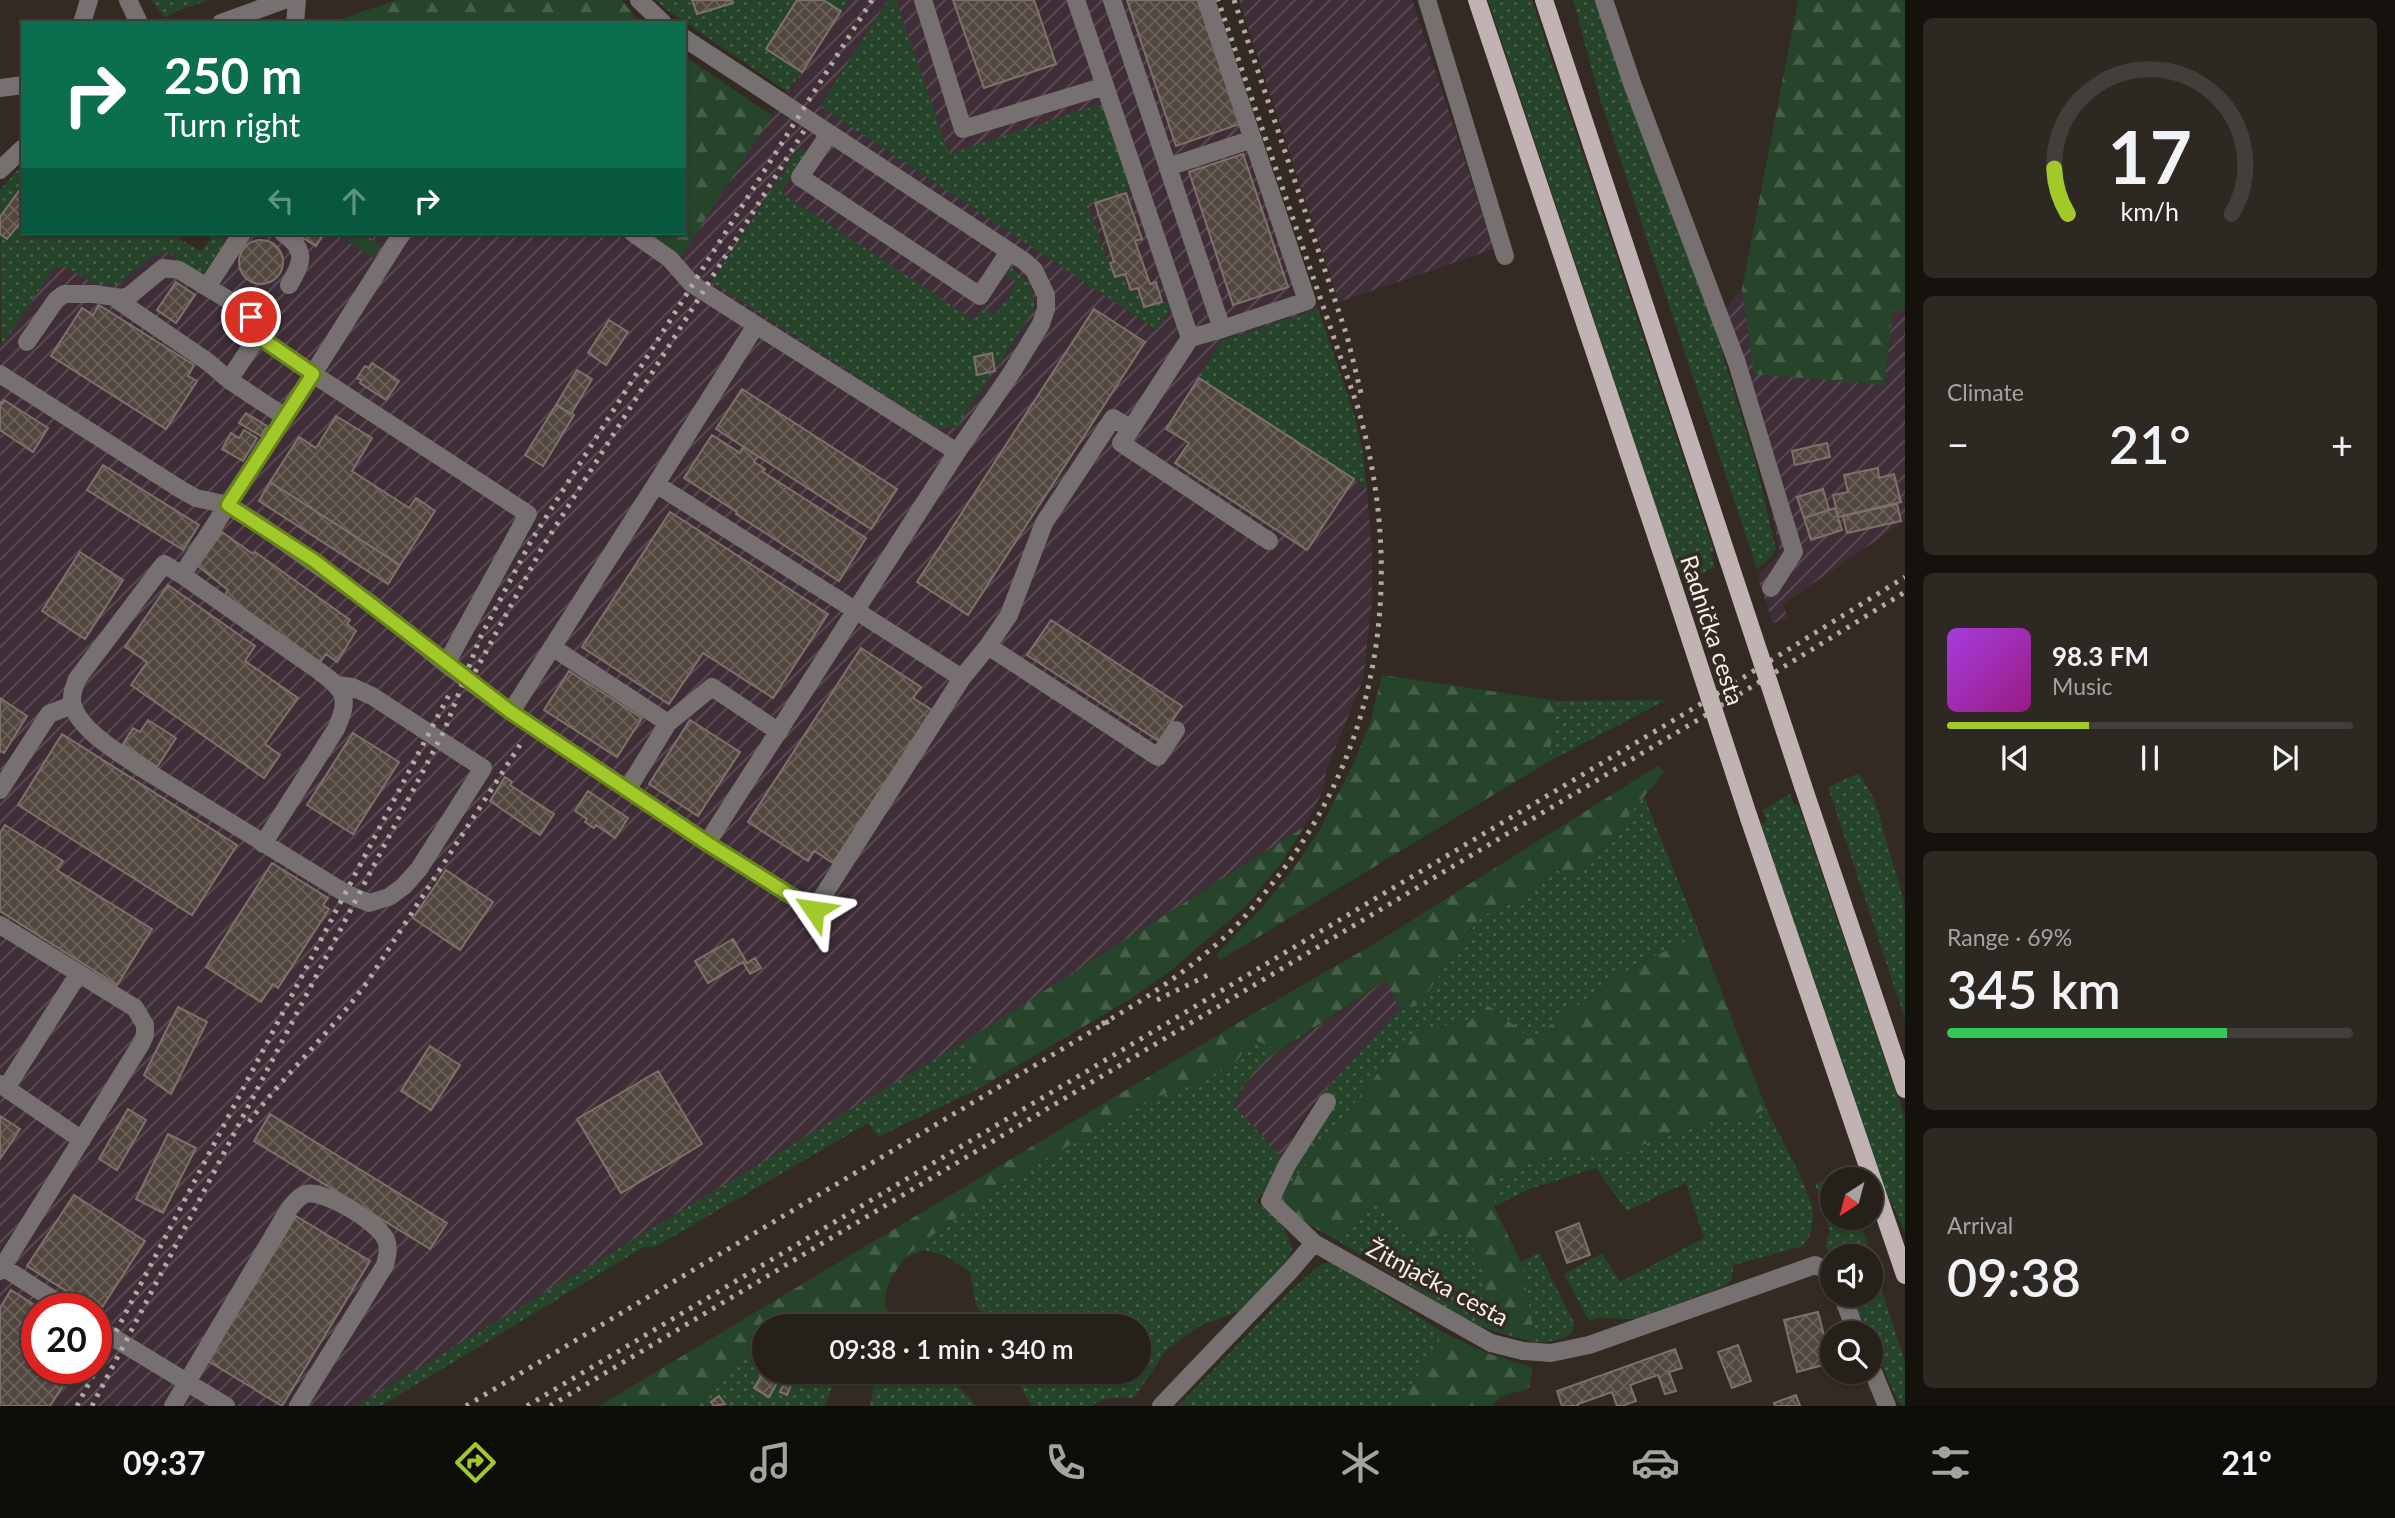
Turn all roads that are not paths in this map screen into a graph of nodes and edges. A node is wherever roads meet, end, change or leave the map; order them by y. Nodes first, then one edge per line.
1 (89, 0) edge
2 (128, 0) edge
3 (284, 0) edge
4 (297, 0) edge
5 (639, 0) edge
6 (923, 0) edge
7 (1076, 0) edge
8 (1112, 0) edge
9 (1206, 0) edge
10 (1427, 0) edge
11 (1477, 0) edge
12 (1544, 0) edge
13 (1604, 0) edge
14 (83, 21) edge
15 (138, 21) edge
16 (226, 21) edge
17 (295, 21) edge
18 (661, 21) edge
19 (686, 39) edge
20 (21, 85) edge
21 (1105, 86) junction
22 (0, 88) edge
23 (829, 134) junction
24 (1253, 139) junction
25 (21, 150) edge
26 (1168, 167) junction
27 (0, 170) edge
28 (241, 235) edge
29 (286, 235) edge
30 (400, 235) edge
31 (636, 235) edge
32 (1009, 253) junction
33 (1505, 256) dead end
34 (289, 285) dead end
35 (207, 287) junction
36 (113, 297) junction
37 (756, 325) junction
38 (1222, 329) junction
39 (258, 336) junction
40 (1190, 338) junction
41 (27, 342) dead end
42 (0, 374) edge
43 (313, 374) junction
44 (229, 380) junction
45 (285, 417) junction
46 (1131, 429) junction
47 (957, 452) junction
48 (656, 484) junction
49 (228, 505) junction
50 (1269, 541) dead end
51 (182, 575) junction
52 (1771, 588) dead end
53 (856, 610) junction
54 (988, 646) junction
55 (552, 647) junction
56 (446, 664) junction
57 (962, 678) junction
58 (338, 685) junction
59 (72, 705) junction
60 (511, 712) junction
61 (668, 723) junction
62 (1177, 730) dead end
63 (779, 732) junction
64 (0, 790) edge
65 (627, 790) junction
66 (707, 843) junction
67 (263, 844) junction
68 (0, 925) edge
69 (79, 973) junction
70 (3, 1086) edge
71 (1905, 1089) edge
72 (1327, 1102) dead end
73 (82, 1140) junction
74 (1314, 1242) junction
75 (1820, 1267) edge
76 (1, 1269) edge
77 (1905, 1275) edge
78 (41, 1293) edge
79 (112, 1337) edge
80 (188, 1382) junction
81 (1878, 1384) edge
82 (173, 1406) edge
83 (226, 1406) edge
84 (298, 1406) edge
85 (1161, 1406) edge
86 (1887, 1406) edge

1 - 14 street
2 - 15 street
3 - 16 street
4 - 17 street
5 - 18 street
6 - 21 street
7 - 21 street
8 - 26 street
9 - 24 street
10 - 33 street
11 - 77 main road, Radnička cesta, bridge
12 - 71 main road, Radnička cesta, bridge
13 - 52 street
19 - 23 street
20 - 22 street
21 - 40 street
23 - 32 street
23 - 32 street
24 - 26 street
24 - 38 street
25 - 27 street
26 - 38 street
28 - 35 street
29 - 34 street
30 - 43 street
31 - 37 street
32 - 47 street
35 - 36 street
35 - 39 street
36 - 41 street
36 - 44 street
37 - 47 street
37 - 48 street
38 - 40 street
39 - 43 street
39 - 44 street
40 - 46 street
42 - 49 street
43 - 45 street
43 - 56 street
44 - 45 street
45 - 49 street
46 - 50 street
46 - 54 street
47 - 53 street
48 - 53 street
48 - 55 street
49 - 51 street
49 - 56 street
51 - 58 street
51 - 59 street
53 - 57 street
53 - 63 street
54 - 57 street
54 - 62 street
55 - 60 street
55 - 61 street
56 - 60 street
57 - 66 street
58 - 67 street
58 - 67 street
59 - 64 street
59 - 67 street
60 - 65 street
61 - 63 street
61 - 65 street
63 - 66 street
65 - 66 street
68 - 69 street
69 - 70 street
69 - 73 street
70 - 73 street
72 - 74 street
73 - 76 street
74 - 75 street, Žitnjačka cesta
74 - 85 street
76 - 78 street
79 - 80 street
80 - 82 street
80 - 83 street
80 - 84 street
81 - 86 street

